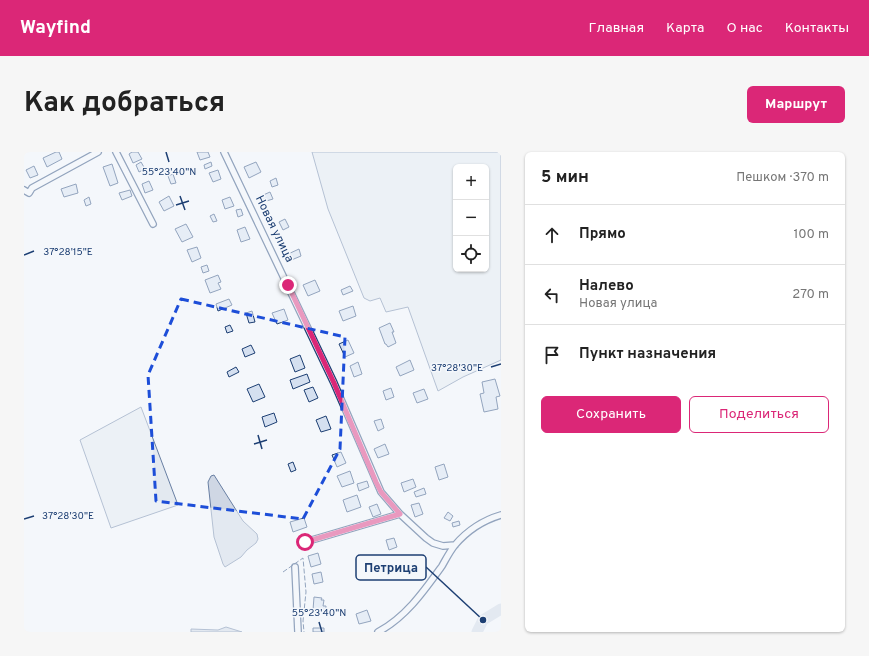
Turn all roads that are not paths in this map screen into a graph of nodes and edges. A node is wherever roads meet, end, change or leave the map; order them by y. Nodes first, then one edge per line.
1 (98, 152) edge
2 (116, 152) edge
3 (224, 152) edge
4 (24, 190) edge
5 (153, 224) dead end
6 (400, 514) junction
7 (501, 514) edge
8 (305, 542) dead end
9 (455, 545) junction
10 (295, 567) dead end
11 (298, 632) edge
12 (378, 632) edge

1 - 4 street
2 - 5 street
3 - 6 street, Новая улица
6 - 8 street
6 - 9 street, Новая улица
7 - 9 street
9 - 12 street
10 - 11 street

